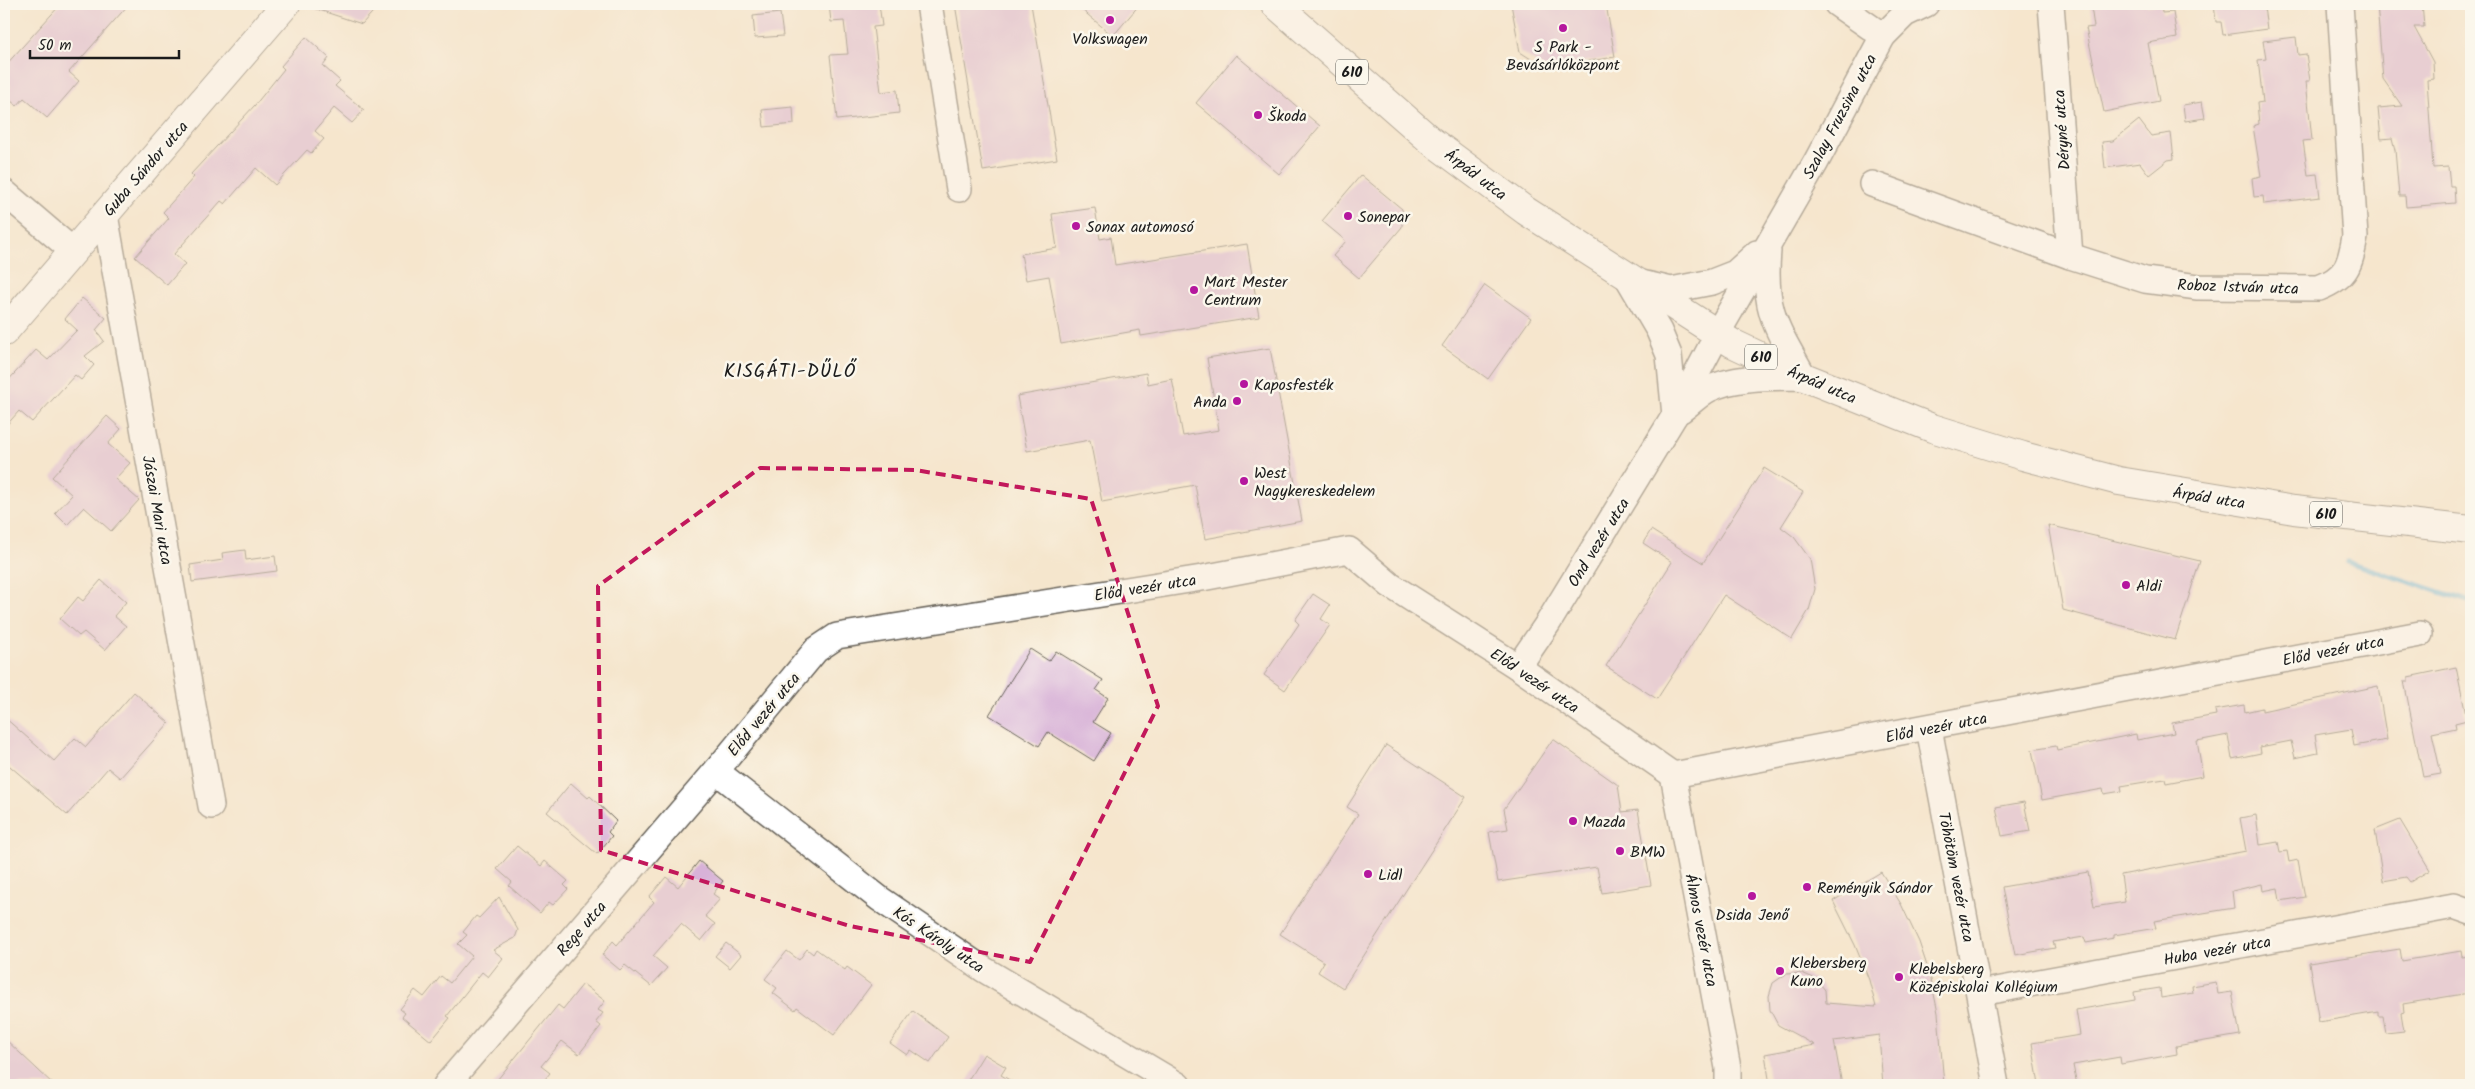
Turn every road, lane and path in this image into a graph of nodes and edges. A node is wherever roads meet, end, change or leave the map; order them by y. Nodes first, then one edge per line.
1 (286, 4) edge
2 (929, 4) edge
3 (1275, 4) edge
4 (1837, 4) edge
5 (1926, 4) edge
6 (2051, 4) edge
7 (2340, 4) edge
8 (1883, 36) junction
9 (1872, 184) dead end
10 (959, 189) dead end
11 (4, 192) edge
12 (105, 214) junction
13 (1768, 243) junction
14 (73, 251) junction
15 (2070, 256) junction
16 (1629, 280) junction
17 (4, 332) edge
18 (1718, 334) junction
19 (1804, 378) junction
20 (1675, 415) junction
21 (2471, 530) edge
22 (2420, 634) dead end
23 (1518, 667) junction
24 (1929, 728) junction
25 (716, 771) junction
26 (1673, 775) junction
27 (211, 806) dead end
28 (2463, 909) edge
29 (1980, 993) junction
30 (1164, 1082) edge
31 (446, 1085) edge
32 (1728, 1085) edge
33 (1996, 1085) edge

1 - 12 main road, Guba Sándor utca
2 - 10 street
3 - 16 main road, Árpád utca / 610
4 - 8 street
5 - 8 street, Szalay Fruzsina utca
6 - 15 street, Déryné utca
7 - 15 street, Roboz István utca
8 - 13 street, Szalay Fruzsina utca
9 - 15 street, Roboz István utca
11 - 14 street
12 - 14 main road, Guba Sándor utca
12 - 27 street, Jászai Mari utca
13 - 16 street, Szalay Fruzsina utca
13 - 18 street, Szalay Fruzsina utca
13 - 19 street, Szalay Fruzsina utca
14 - 17 main road, Guba Sándor utca
16 - 18 main road, Árpád utca / 610
16 - 20 street
18 - 19 main road, Árpád utca / 610
18 - 20 street, Ond vezér utca
19 - 20 street, Ond vezér utca
19 - 21 main road, Árpád utca / 610
20 - 23 street, Ond vezér utca
22 - 24 street, Előd vezér utca
23 - 25 street, Előd vezér utca
23 - 26 street, Előd vezér utca
24 - 26 street, Előd vezér utca
24 - 29 street, Töhötöm vezér utca
25 - 30 street, Kós Károly utca
25 - 31 street, Rege utca
26 - 32 street, Álmos vezér utca
28 - 29 street, Huba vezér utca
29 - 33 street, Töhötöm vezér utca

